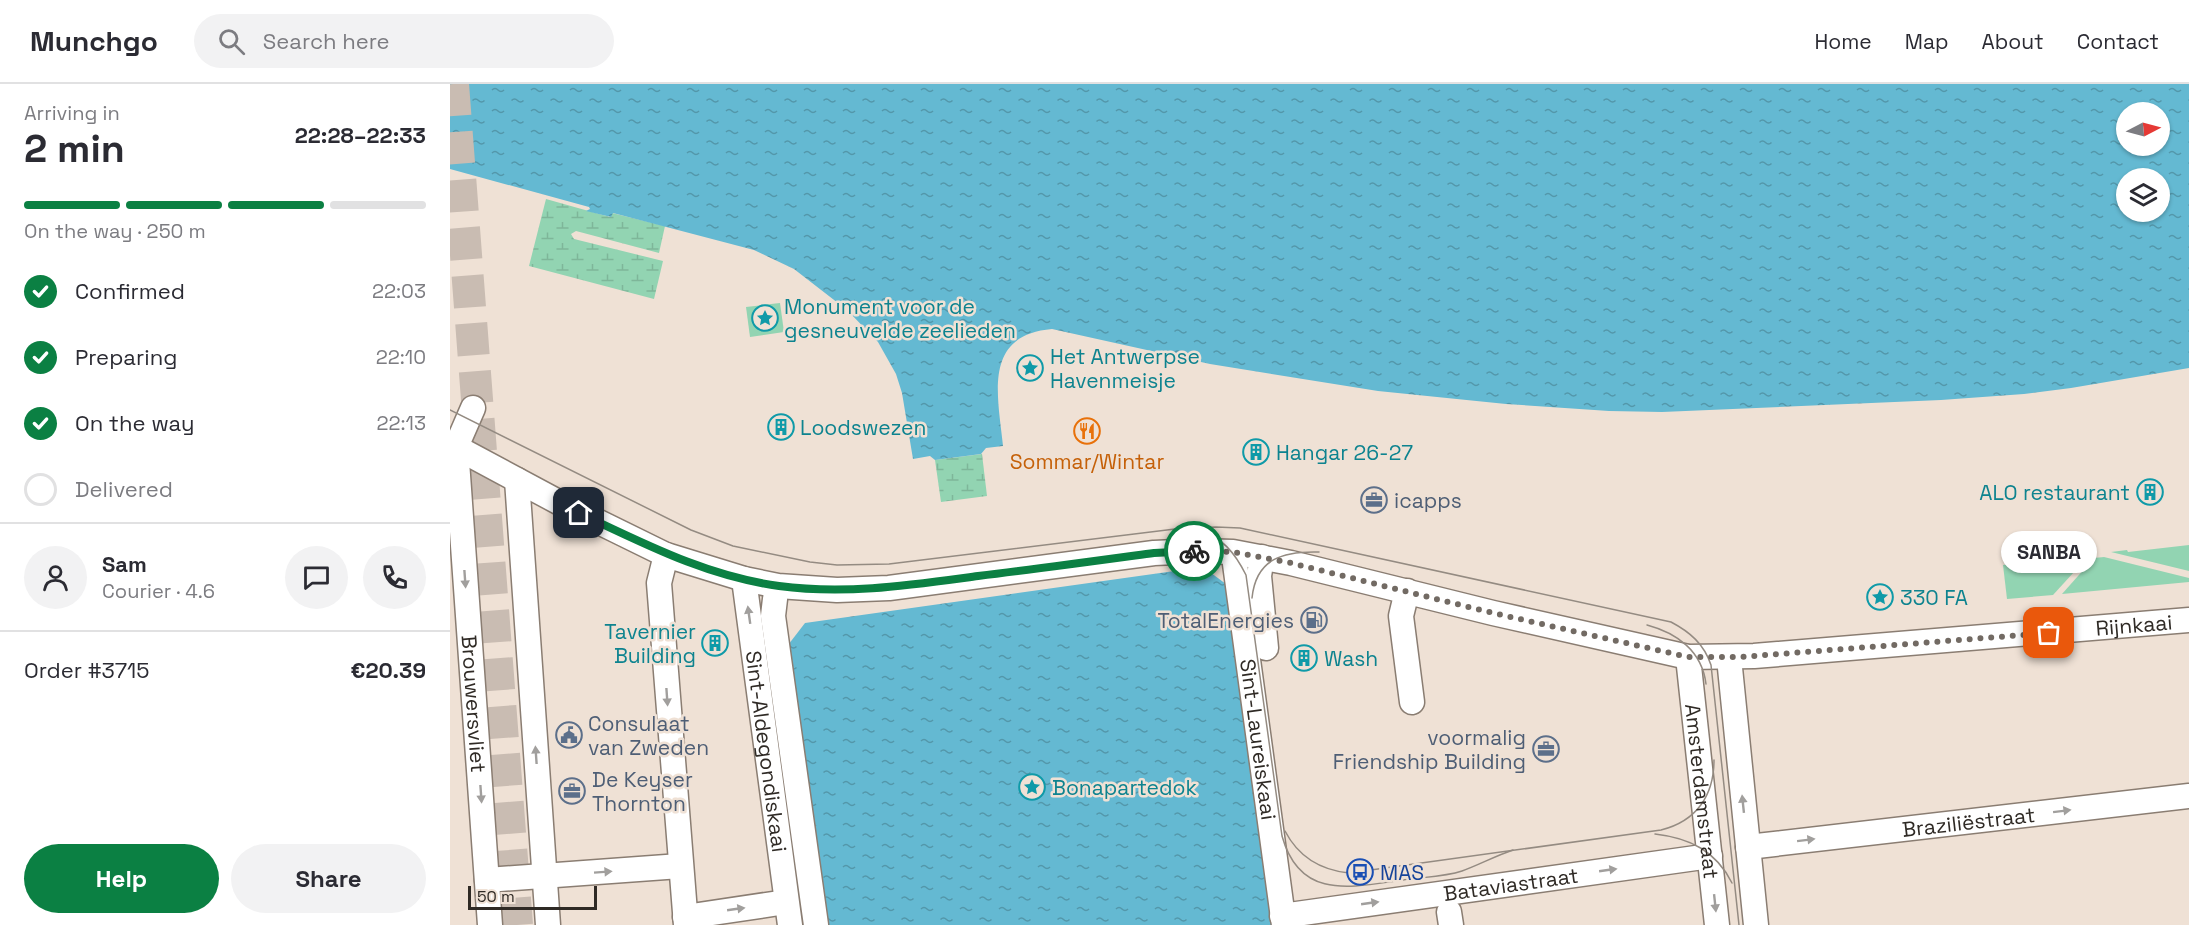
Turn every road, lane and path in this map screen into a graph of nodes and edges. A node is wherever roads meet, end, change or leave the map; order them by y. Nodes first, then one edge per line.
1 (473, 408) dead end
2 (453, 445) edge
3 (517, 480) junction
4 (456, 525) edge
5 (666, 555) junction
6 (1262, 557) junction
7 (1235, 564) dead end
8 (744, 579) junction
9 (1407, 591) junction
10 (775, 599) dead end
11 (2189, 620) edge
12 (1266, 648) dead end
13 (1688, 657) junction
14 (1729, 658) junction
15 (1412, 702) dead end
16 (2189, 796) edge
17 (1748, 847) junction
18 (1710, 856) junction
19 (680, 866) junction
20 (545, 876) junction
21 (487, 880) junction
22 (788, 913) edge
23 (1313, 918) edge
24 (1283, 920) edge
25 (685, 921) edge
26 (490, 925) edge
27 (548, 925) edge
28 (816, 925) edge
29 (1718, 925) edge
30 (1756, 925) edge

1 - 2 street
2 - 3 street, Rijnkaai
2 - 4 street, Brouwersvliet
3 - 5 street, Rijnkaai
20 -> 3 street
4 -> 21 street, Brouwersvliet
5 - 8 street, Rijnkaai
5 -> 19 street
6 - 8 street, Rijnkaai
6 - 9 street, Rijnkaai
6 - 12 street, Sint-Laureiskaai
7 - 24 street, Sint-Laureiskaai
22 -> 8 street, Sint-Aldegondiskaai
9 - 13 street, Rijnkaai
9 - 15 street
10 - 28 street, Sint-Aldegondiskaai
11 - 14 street, Rijnkaai
13 - 14 street, Rijnkaai
13 - 18 street, Amsterdamstraat
17 -> 14 street, Amsterdamstraat
17 -> 16 street, Braziliëstraat
17 - 30 street, Amsterdamstraat
23 -> 18 street, Bataviastraat
18 -> 29 street, Amsterdamstraat
20 -> 19 street
19 - 25 street
20 - 21 street
20 - 27 street
21 - 26 street, Brouwersvliet
25 -> 22 street
23 - 24 street, Sint-Laureiskaai

